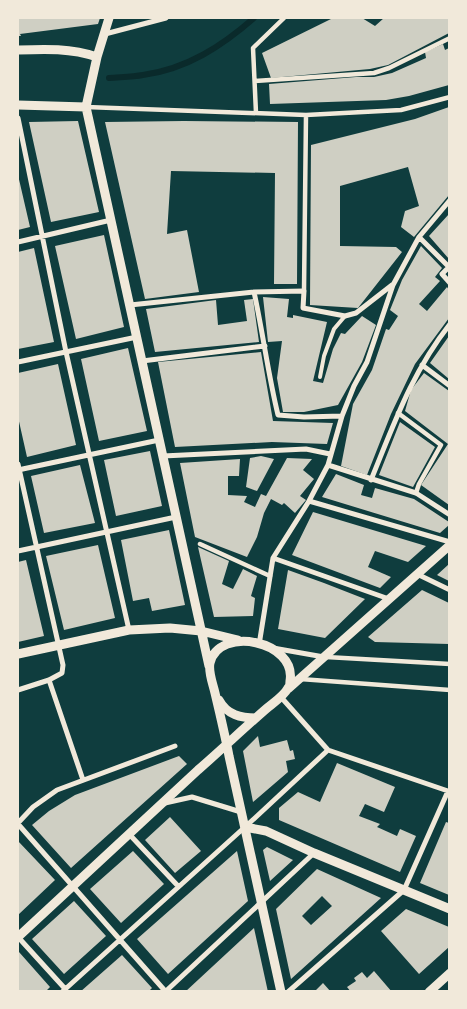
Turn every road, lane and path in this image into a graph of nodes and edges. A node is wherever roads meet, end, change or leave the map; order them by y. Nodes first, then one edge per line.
1 (109, 18) edge
2 (166, 18) edge
3 (284, 18) edge
4 (105, 34) junction
5 (450, 38) edge
6 (18, 50) edge
7 (97, 57) junction
8 (255, 81) junction
9 (450, 97) edge
10 (18, 105) edge
11 (86, 107) junction
12 (256, 113) junction
13 (306, 115) junction
14 (18, 118) edge
15 (450, 200) edge
16 (112, 220) junction
17 (42, 236) junction
18 (419, 237) junction
19 (18, 242) edge
20 (450, 283) edge
21 (393, 285) junction
22 (304, 291) junction
23 (254, 292) junction
24 (130, 305) junction
25 (345, 316) junction
26 (450, 324) edge
27 (137, 337) junction
28 (265, 346) junction
29 (66, 352) junction
30 (142, 361) junction
31 (18, 362) edge
32 (422, 365) junction
33 (320, 377) dead end
34 (450, 386) edge
35 (398, 413) junction
36 (342, 416) junction
37 (160, 440) junction
38 (330, 454) junction
39 (89, 455) junction
40 (163, 456) junction
41 (328, 464) junction
42 (18, 468) edge
43 (371, 480) junction
44 (416, 493) junction
45 (308, 501) junction
46 (450, 515) edge
47 (176, 517) junction
48 (107, 532) junction
49 (200, 544) dead end
50 (450, 544) edge
51 (36, 547) junction
52 (18, 551) edge
53 (273, 558) junction
54 (417, 574) junction
55 (270, 576) junction
56 (450, 590) edge
57 (389, 599) junction
58 (129, 630) junction
59 (201, 631) junction
60 (241, 641) junction
61 (59, 645) junction
62 (259, 645) junction
63 (272, 648) junction
64 (18, 654) edge
65 (324, 657) junction
66 (450, 664) edge
67 (209, 666) junction
68 (299, 679) junction
69 (49, 680) junction
70 (288, 689) junction
71 (18, 690) edge
72 (450, 690) edge
73 (215, 693) junction
74 (280, 696) junction
75 (256, 718) junction
76 (227, 745) junction
77 (174, 746) dead end
78 (328, 750) junction
79 (83, 780) junction
80 (449, 789) edge
81 (160, 804) junction
82 (242, 812) junction
83 (18, 823) edge
84 (245, 827) junction
85 (129, 834) junction
86 (314, 853) junction
87 (74, 886) junction
88 (178, 886) junction
89 (404, 890) junction
90 (262, 902) junction
91 (450, 909) edge
92 (18, 937) edge
93 (120, 939) junction
94 (450, 973) edge
95 (65, 990) edge
96 (166, 991) edge
97 (282, 992) edge
98 (288, 992) edge
99 (429, 992) edge

1 - 4 street
2 - 4 street
3 - 8 street
4 - 7 street
5 - 8 street
6 - 7 street
7 - 11 street
8 - 12 street
9 - 13 street
10 - 11 street
11 - 12 street
11 - 16 street
12 - 13 street
13 - 22 street
14 - 17 street
15 - 18 street
16 - 17 street
16 - 24 street
17 - 19 street
17 - 29 street
18 - 20 street
18 - 21 street
21 - 25 street
21 - 36 street
22 - 23 street
22 - 25 street
23 - 24 street
23 - 28 street
24 - 27 street
25 - 33 lane
26 - 32 street
27 - 29 street
27 - 30 street
28 - 30 street
28 - 36 street
29 - 31 street
29 - 39 street
30 - 37 street
32 - 34 street
32 - 35 street
35 - 43 street
35 - 44 street
36 - 38 street
37 - 39 street
37 - 40 street
38 - 40 street
38 - 41 street
39 - 42 street
39 - 48 street
40 - 47 street
41 - 43 street
41 - 45 street
42 - 51 street
43 - 44 street
44 - 46 street
45 - 50 street
45 - 53 street
47 - 48 street
47 - 59 street
48 - 51 street
48 - 58 street
49 - 55 street
50 - 54 street
51 - 52 street
51 - 61 street
53 - 55 street
53 - 57 street
54 - 56 street
54 - 57 street
55 - 62 street
57 - 65 street
58 - 59 street
58 - 61 street
59 - 60 street
59 - 67 street
60 - 62 street
60 - 67 street
61 - 64 street
61 - 69 street
62 - 63 street
63 - 65 street
63 - 70 street
65 - 66 street
65 - 68 street
67 - 73 street
68 - 70 street
68 - 72 street
69 - 71 street
69 - 79 street
70 - 74 street
73 - 75 street
73 - 76 street
74 - 75 street
74 - 78 street
75 - 76 street
76 - 81 street
76 - 82 street
77 - 79 street
78 - 80 street
78 - 84 street
79 - 83 street
80 - 89 street
81 - 82 street
81 - 85 street
82 - 84 street
83 - 87 street
84 - 86 street
84 - 88 street
84 - 90 street
85 - 87 street
85 - 88 street
86 - 89 street
86 - 90 street
87 - 92 street
87 - 93 street
88 - 93 street
89 - 91 street
89 - 98 street
90 - 96 street
90 - 97 street
92 - 95 street
93 - 95 street
93 - 96 street
94 - 99 street

